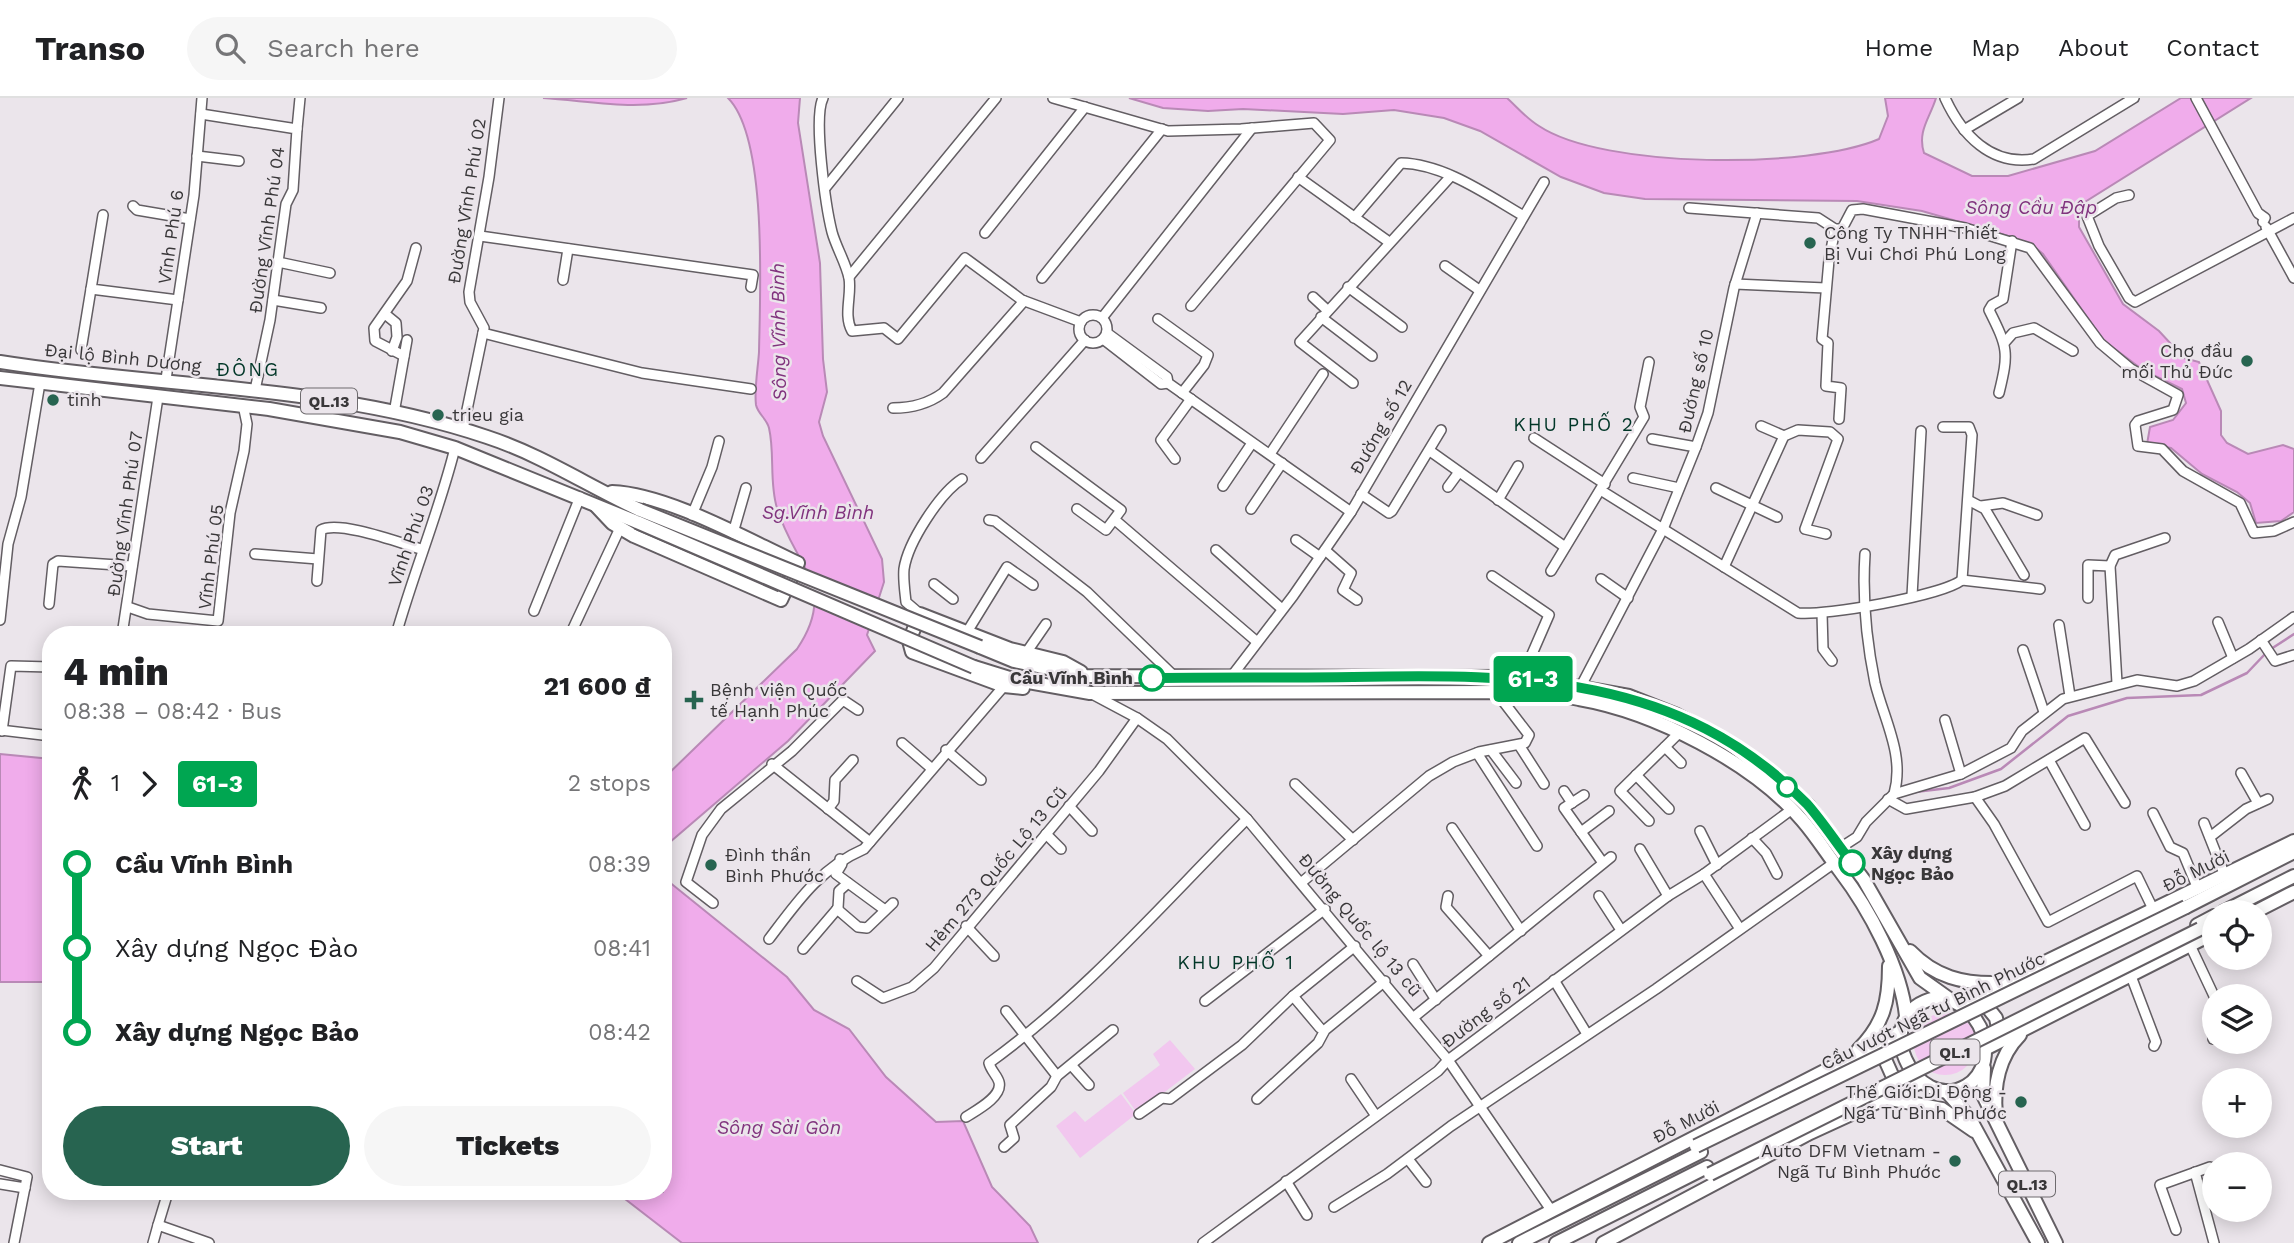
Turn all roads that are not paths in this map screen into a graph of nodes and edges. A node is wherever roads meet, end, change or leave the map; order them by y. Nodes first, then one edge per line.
1 (202, 98) edge
2 (300, 98) edge
3 (499, 98) edge
4 (823, 98) edge
5 (898, 98) edge
6 (996, 98) edge
7 (1053, 98) edge
8 (1945, 98) edge
9 (2134, 98) edge
10 (2196, 98) edge
11 (2015, 99) edge
12 (1085, 107) junction
13 (201, 114) junction
14 (1252, 128) junction
15 (298, 129) junction
16 (1162, 130) junction
17 (1964, 130) junction
18 (197, 156) junction
19 (240, 161) dead end
20 (1451, 176) junction
21 (1298, 177) junction
22 (1544, 182) dead end
23 (826, 187) junction
24 (2129, 195) dead end
25 (133, 206) dead end
26 (1689, 208) dead end
27 (1757, 213) junction
28 (103, 215) dead end
29 (1522, 215) junction
30 (1354, 218) junction
31 (2294, 218) edge
32 (190, 219) junction
33 (2265, 226) junction
34 (1835, 229) junction
35 (985, 233) dead end
36 (480, 236) junction
37 (2012, 241) junction
38 (1389, 242) junction
39 (416, 248) dead end
40 (568, 249) junction
41 (278, 262) junction
42 (1445, 266) dead end
43 (330, 273) dead end
44 (849, 276) junction
45 (1042, 278) dead end
46 (2294, 278) edge
47 (563, 280) dead end
48 (1735, 284) junction
49 (751, 287) dead end
50 (1348, 287) junction
51 (1826, 288) junction
52 (91, 289) junction
53 (1479, 289) junction
54 (1312, 297) dead end
55 (178, 300) junction
56 (273, 300) junction
57 (1024, 301) junction
58 (1191, 306) dead end
59 (321, 308) dead end
60 (385, 314) junction
61 (1324, 314) junction
62 (1102, 318) junction
63 (1158, 319) dead end
64 (1081, 322) junction
65 (1402, 327) dead end
66 (483, 333) junction
67 (1105, 336) junction
68 (407, 340) dead end
69 (1085, 340) junction
70 (2005, 342) junction
71 (81, 350) dead end
72 (392, 351) junction
73 (2073, 351) dead end
74 (404, 356) junction
75 (1372, 356) dead end
76 (0, 362) edge
77 (1649, 362) dead end
78 (1323, 374) dead end
79 (0, 378) edge
80 (166, 379) junction
81 (40, 383) junction
82 (1353, 383) dead end
83 (751, 389) dead end
84 (256, 390) junction
85 (1182, 393) junction
86 (1999, 393) dead end
87 (158, 397) junction
88 (1191, 399) junction
89 (243, 405) junction
90 (892, 408) dead end
91 (394, 413) junction
92 (1839, 419) dead end
93 (1761, 426) dead end
94 (1943, 428) dead end
95 (463, 429) junction
96 (1441, 430) dead end
97 (1921, 431) dead end
98 (1784, 436) junction
99 (1534, 438) dead end
100 (1652, 439) dead end
101 (719, 442) dead end
102 (1252, 443) junction
103 (1036, 447) dead end
104 (1696, 447) junction
105 (455, 448) junction
106 (1430, 451) junction
107 (1270, 454) junction
108 (981, 458) dead end
109 (1175, 459) dead end
110 (1282, 463) junction
111 (1518, 466) dead end
112 (1459, 471) junction
113 (1633, 478) dead end
114 (962, 479) dead end
115 (1223, 486) dead end
116 (1448, 487) dead end
117 (746, 488) dead end
118 (1603, 488) junction
119 (1679, 488) junction
120 (1716, 488) dead end
121 (608, 492) junction
122 (1361, 494) junction
123 (580, 497) junction
124 (1498, 500) junction
125 (1968, 500) junction
126 (593, 502) junction
127 (1754, 506) junction
128 (1981, 506) junction
129 (1077, 509) dead end
130 (1251, 509) dead end
131 (1351, 512) junction
132 (692, 515) junction
133 (2037, 515) dead end
134 (639, 516) junction
135 (1777, 517) dead end
136 (989, 520) dead end
137 (1115, 520) junction
138 (2294, 522) edge
139 (620, 528) junction
140 (1663, 529) junction
141 (733, 533) junction
142 (1826, 534) dead end
143 (2165, 538) dead end
144 (1296, 540) dead end
145 (8, 544) junction
146 (1565, 547) junction
147 (421, 549) junction
148 (1216, 550) dead end
149 (255, 554) dead end
150 (1322, 554) junction
151 (1865, 554) dead end
152 (318, 559) junction
153 (0, 566) edge
154 (132, 566) junction
155 (2110, 566) junction
156 (1724, 567) junction
157 (1551, 571) dead end
158 (2024, 575) dead end
159 (1492, 576) dead end
160 (1601, 579) dead end
161 (1962, 580) junction
162 (317, 581) dead end
163 (934, 583) dead end
164 (1033, 585) dead end
165 (2040, 589) dead end
166 (1912, 596) junction
167 (1628, 598) junction
168 (2088, 598) dead end
169 (953, 599) dead end
170 (1357, 600) dead end
171 (50, 604) dead end
172 (128, 607) junction
173 (1862, 607) junction
174 (1282, 609) junction
175 (534, 611) dead end
176 (1822, 613) junction
177 (920, 614) junction
178 (2294, 617) edge
179 (0, 620) edge
180 (2218, 622) dead end
181 (1046, 624) dead end
182 (2059, 625) dead end
183 (124, 626) edge
184 (399, 626) edge
185 (574, 626) edge
186 (967, 632) junction
187 (1256, 641) junction
188 (2265, 646) junction
189 (2023, 650) dead end
190 (1026, 653) junction
191 (2294, 655) edge
192 (2233, 659) junction
193 (1832, 661) dead end
194 (42, 667) edge
195 (1085, 676) junction
196 (1175, 677) junction
197 (1231, 677) junction
198 (1522, 677) junction
199 (2117, 683) junction
200 (1004, 686) junction
201 (1581, 686) junction
202 (1076, 692) junction
203 (1496, 692) junction
204 (1090, 693) junction
205 (2070, 696) junction
206 (858, 710) dead end
207 (2044, 712) junction
208 (1137, 718) junction
209 (2, 720) edge
210 (1945, 720) dead end
211 (1, 730) edge
212 (1679, 733) junction
213 (42, 735) edge
214 (902, 743) dead end
215 (1519, 745) junction
216 (1665, 747) junction
217 (946, 750) junction
218 (1491, 750) junction
219 (1477, 753) junction
220 (853, 760) dead end
221 (2049, 760) junction
222 (1681, 763) dead end
223 (772, 764) junction
224 (931, 768) junction
225 (2241, 773) dead end
226 (1961, 774) junction
227 (1636, 775) junction
228 (981, 780) dead end
229 (1295, 783) dead end
230 (1516, 783) dead end
231 (1544, 784) dead end
232 (1564, 791) dead end
233 (1584, 795) dead end
234 (1891, 796) junction
235 (1975, 797) junction
236 (1572, 803) junction
237 (2125, 803) dead end
238 (1069, 806) junction
239 (1669, 808) dead end
240 (828, 809) junction
241 (1791, 810) junction
242 (1609, 811) dead end
243 (2153, 813) dead end
244 (1247, 819) junction
245 (1649, 821) dead end
246 (2204, 823) dead end
247 (2085, 825) dead end
248 (1452, 828) dead end
249 (1092, 831) dead end
250 (1700, 831) dead end
251 (1581, 832) junction
252 (1046, 834) junction
253 (2210, 837) junction
254 (1752, 838) junction
255 (1353, 840) junction
256 (2294, 841) edge
257 (870, 842) junction
258 (1537, 846) dead end
259 (1840, 848) junction
260 (1061, 849) dead end
261 (1640, 849) dead end
262 (2294, 854) edge
263 (840, 859) junction
264 (1717, 865) junction
265 (1836, 865) junction
266 (1704, 874) junction
267 (1777, 874) dead end
268 (2225, 876) junction
269 (2294, 876) edge
270 (2294, 881) edge
271 (1301, 882) junction
272 (848, 883) junction
273 (2198, 889) junction
274 (2294, 892) edge
275 (1448, 896) dead end
276 (1599, 896) dead end
277 (1668, 896) junction
278 (2247, 900) edge
279 (2257, 900) edge
280 (713, 903) dead end
281 (2272, 903) edge
282 (837, 909) junction
283 (1325, 909) junction
284 (2187, 909) joint
285 (2154, 911) junction
286 (2202, 925) edge
287 (966, 926) junction
288 (2202, 926) edge
289 (2199, 927) junction
290 (1740, 929) junction
291 (1621, 930) junction
292 (1521, 931) junction
293 (1896, 935) junction
294 (769, 939) dead end
295 (2202, 939) edge
296 (2190, 945) junction
297 (1355, 946) junction
298 (803, 949) dead end
299 (994, 956) dead end
300 (1489, 956) junction
301 (1413, 964) dead end
302 (1891, 967) junction
303 (2131, 976) junction
304 (857, 981) dead end
305 (1385, 981) junction
306 (1554, 981) junction
307 (2001, 983) junction
308 (2208, 984) edge
309 (1293, 996) junction
310 (1975, 996) junction
311 (1948, 998) junction
312 (1436, 1000) junction
313 (1205, 1001) dead end
314 (1961, 1003) junction
315 (1006, 1011) dead end
316 (1906, 1016) junction
317 (1414, 1017) junction
318 (2028, 1027) junction
319 (1320, 1028) dead end
320 (1113, 1030) dead end
321 (1900, 1032) junction
322 (1587, 1034) junction
323 (1025, 1037) junction
324 (2000, 1041) junction
325 (1878, 1044) junction
326 (2154, 1046) dead end
327 (1985, 1049) junction
328 (1850, 1058) junction
329 (1448, 1060) junction
330 (1984, 1063) junction
331 (1072, 1066) junction
332 (1057, 1076) junction
333 (1351, 1079) dead end
334 (1921, 1082) junction
335 (1089, 1085) dead end
336 (1907, 1087) junction
337 (1946, 1091) junction
338 (1884, 1097) junction
339 (1258, 1098) dead end
340 (1482, 1106) junction
341 (1139, 1114) dead end
342 (1376, 1116) junction
343 (965, 1118) dead end
344 (1997, 1125) junction
345 (1980, 1135) junction
346 (1004, 1147) dead end
347 (1698, 1149) joint
348 (1408, 1159) junction
349 (0, 1170) edge
350 (2202, 1170) edge
351 (2195, 1172) junction
352 (1286, 1181) junction
353 (1426, 1182) dead end
354 (0, 1184) edge
355 (25, 1188) junction
356 (166, 1200) edge
357 (1334, 1207) dead end
358 (1307, 1215) dead end
359 (1554, 1217) junction
360 (158, 1225) junction
361 (2176, 1230) dead end
362 (1572, 1241) edge
363 (14, 1243) edge
364 (153, 1243) edge
365 (209, 1243) edge
366 (1203, 1243) edge
367 (1489, 1243) edge
368 (1519, 1243) edge
369 (1556, 1243) edge
370 (1603, 1243) edge
371 (2038, 1243) edge
372 (2056, 1243) edge
373 (2214, 1243) edge

1 - 13 street, Vĩnh Phú 6
2 - 15 street
3 - 36 street, Đường Vĩnh Phú 02
4 - 23 street
5 - 23 street
6 - 44 street
7 - 12 street
8 - 17 street
9 - 17 street
10 - 33 street
11 - 17 street
12 - 16 street
12 - 35 street
13 - 15 street, Đường Vĩnh Phú 04
13 - 18 street, Vĩnh Phú 6
14 - 16 street
14 - 21 street
14 - 62 street
15 - 41 street, Đường Vĩnh Phú 04
16 - 45 street
18 - 19 street
18 - 32 street, Vĩnh Phú 6
20 - 29 street
20 - 30 street
20 - 38 street
21 - 30 street
21 - 58 street
22 - 29 street, Đường số 12
23 - 44 street
24 - 33 street
25 - 32 street
26 - 27 street
27 - 34 street
27 - 48 street, Đường số 10
28 - 52 street
29 - 53 street, Đường số 12
30 - 38 street
31 - 33 street
32 - 55 street, Vĩnh Phú 6
33 - 46 street
34 - 37 street
34 - 51 street
36 - 40 street
36 - 66 street, Đường Vĩnh Phú 02
37 - 70 street
37 - 138 street
38 - 50 street
39 - 60 street
40 - 47 street
40 - 49 street
41 - 43 street
41 - 56 street, Đường Vĩnh Phú 04
42 - 53 street
44 - 57 street
48 - 51 street
48 - 104 street, Đường số 10
50 - 61 street
50 - 65 street
51 - 92 street
52 - 55 street
52 - 71 street
53 - 122 street, Đường số 12
54 - 61 street
55 - 80 street, Vĩnh Phú 6
56 - 59 street
56 - 84 street, Đường Vĩnh Phú 04
57 - 64 street
57 - 90 street
60 - 72 street
60 - 72 street
61 - 75 street
61 - 82 street
62 - 64 street
62 - 67 street
63 - 85 street
64 - 69 street
66 - 83 street
66 - 95 street
67 - 69 street
67 - 85 street
68 - 74 street
69 - 108 street
70 - 73 street
70 - 86 street
72 - 74 street
74 - 91 street
76 - 80 highway, Đại lộ Bình Dương / QL.13
77 - 118 street
78 - 107 street
79 - 81 highway, Đại lộ Bình Dương / QL.13
80 - 84 highway, Đại lộ Bình Dương / QL.13
81 - 87 highway, Đại lộ Bình Dương / QL.13
81 - 145 street
84 - 91 highway, Đại lộ Bình Dương / QL.13
85 - 88 street
87 - 89 highway, Đại lộ Bình Dương / QL.13
87 - 154 street, Đường Vĩnh Phú 07
88 - 102 street
88 - 109 street
89 - 105 highway, Đại lộ Bình Dương / QL.13
89 - 172 street, Vĩnh Phú 05
91 - 95 highway, Đại lộ Bình Dương / QL.13
93 - 98 street
94 - 125 street
95 - 121 highway, Đại lộ Bình Dương / QL.13
96 - 106 street
97 - 166 street
98 - 127 street
98 - 142 street
99 - 118 street
100 - 104 street
101 - 132 street
102 - 107 street
102 - 115 street
103 - 137 street
104 - 119 street, Đường số 10
105 - 123 highway, Đại lộ Bình Dương / QL.13
105 - 147 street, Vĩnh Phú 03
106 - 112 street
106 - 122 street
107 - 110 street
110 - 130 street
110 - 131 street
111 - 124 street
112 - 116 street
112 - 124 street
113 - 119 street
114 - 177 street
117 - 141 street
118 - 140 street
118 - 146 street
119 - 140 street, Đường số 10
120 - 127 street
121 - 132 highway
121 - 134 highway, Đại lộ Bình Dương / QL.13
122 - 131 street, Đường số 12
123 - 126 highway, Đại lộ Bình Dương / QL.13
123 - 175 street
124 - 146 street
125 - 128 street
125 - 161 street
126 - 134 highway, Đại lộ Bình Dương / QL.13
126 - 139 highway
127 - 135 street
127 - 156 street
128 - 133 street
128 - 158 street
129 - 137 street
131 - 150 street, Đường số 12
132 - 141 highway
134 - 195 highway, QL.13, bridge
134 - 202 highway, QL.13, bridge
136 - 196 street
137 - 187 street
139 - 141 highway
139 - 185 street
140 - 156 street
140 - 167 street, Đường số 10
143 - 155 street
144 - 150 street
145 - 153 street
145 - 179 street
146 - 157 street
147 - 152 street
147 - 184 street, Vĩnh Phú 03
148 - 174 street
149 - 152 street
150 - 170 street
150 - 174 street, Đường số 12
151 - 173 street
152 - 162 street
154 - 171 street
154 - 172 street, Đường Vĩnh Phú 07
155 - 168 street
155 - 199 street
156 - 176 street
159 - 198 street
160 - 167 street
161 - 165 street
161 - 166 street
163 - 169 street
164 - 186 street
166 - 173 street
167 - 201 street, Đường số 10
172 - 183 street, Đường Vĩnh Phú 07
173 - 176 street
173 - 234 street
174 - 187 street, Đường số 12
176 - 193 street
177 - 186 highway
177 - 200 highway
178 - 188 street
180 - 192 street
181 - 190 street
182 - 205 street
186 - 190 highway
187 - 197 street, Đường số 12
188 - 191 street
188 - 192 street
189 - 207 street
190 - 195 highway
192 - 199 street
194 - 209 street
195 - 196 highway, QL.13
196 - 197 highway, QL.13
197 - 198 highway, QL.13
198 - 201 highway, QL.13
199 - 205 street
200 - 202 highway
200 - 217 street
201 - 259 highway, QL.13
202 - 204 highway, QL.13
203 - 204 highway, QL.13
203 - 212 highway, QL.13
203 - 215 street
204 - 208 street, Đường Quốc lộ 13 cũ
205 - 207 street
206 - 223 street
207 - 226 street
208 - 238 street, Hẻm 273 Quốc Lộ 13 Cũ
208 - 244 street, Đường Quốc lộ 13 cũ
209 - 211 street
210 - 226 street
211 - 213 street
212 - 216 street
212 - 241 highway, QL.13
214 - 224 street
215 - 218 street
215 - 231 street
216 - 222 street
216 - 227 street
217 - 224 street
217 - 228 street
218 - 219 street
218 - 230 street
219 - 255 street
219 - 258 street
220 - 240 street
221 - 235 street
221 - 237 street
221 - 247 street
223 - 240 street
223 - 280 street
224 - 257 street
225 - 253 street
226 - 234 street
227 - 239 street
227 - 245 street
229 - 255 street
232 - 236 street
233 - 236 street
234 - 235 street
234 - 259 street
235 - 285 street
236 - 251 street
238 - 249 street
238 - 252 street, Hẻm 273 Quốc Lộ 13 Cũ
240 - 257 street
241 - 254 street, Đường số 21
241 - 265 highway, QL.13
242 - 251 street
243 - 273 street
244 - 271 street, Đường Quốc lộ 13 cũ
244 - 323 street
246 - 253 street
248 - 292 street
250 - 264 street
251 - 292 street
252 - 260 street
252 - 287 street, Hẻm 273 Quốc Lộ 13 Cũ
253 - 268 street
254 - 264 street, Đường số 21
254 - 267 street
255 - 271 street
256 - 268 highway, Đỗ Mười
257 - 263 street
259 - 293 highway, QL.13
261 - 277 street
262 - 284 highway, Đỗ Mười / QL.1
263 - 272 street
263 - 294 street
264 - 266 street, Đường số 21
265 - 290 street
265 - 302 highway, QL.13
266 - 277 street, Đường số 21
266 - 290 street
268 - 273 highway, Đỗ Mười
269 - 278 highway
270 - 279 highway
271 - 283 street, Đường Quốc lộ 13 cũ
272 - 282 street
272 - 282 street
273 - 285 highway, Đỗ Mười
274 - 281 highway
275 - 300 street
276 - 291 street
277 - 291 street, Đường số 21
282 - 298 street
283 - 297 street, Đường Quốc lộ 13 cũ
283 - 313 street
284 - 347 highway, Cầu vượt Ngã tư Bình Phước / QL.1, bridge
285 - 307 highway, Đỗ Mười
286 - 289 highway, QL.1
287 - 299 street
287 - 304 street, Hẻm 273 Quốc Lộ 13 Cũ
288 - 289 highway, QL.1
289 - 362 highway, QL.1, bridge
290 - 322 street
291 - 306 street, Đường số 21
292 - 300 street
293 - 307 highway
293 - 311 highway, QL.13
295 - 296 highway, QL.1
296 - 303 highway, QL.1
296 - 308 street
297 - 305 street, Đường Quốc lộ 13 cũ
297 - 309 street
300 - 312 street
301 - 312 street
302 - 316 highway, QL.13
302 - 328 highway
303 - 318 highway, QL.1
303 - 326 street
305 - 317 street, Đường Quốc lộ 13 cũ
305 - 339 street
306 - 322 street
306 - 329 street, Đường số 21
307 - 310 highway, Đỗ Mười
309 - 319 street
309 - 341 street
310 - 314 highway, Đỗ Mười
310 - 324 highway
311 - 314 highway, QL.13
311 - 316 highway
312 - 317 street
314 - 327 highway, QL.13
315 - 323 street
316 - 321 highway
317 - 329 street, Đường Quốc lộ 13 cũ
318 - 324 highway, QL.1
318 - 344 highway
320 - 331 street
321 - 325 highway, Đỗ Mười / QL.1
321 - 334 highway
322 - 340 street
323 - 332 street
323 - 343 street
324 - 327 highway, QL.1
325 - 328 highway, Đỗ Mười / QL.1
325 - 336 highway
327 - 330 highway, QL.13
328 - 359 highway, Đỗ Mười / QL.1
329 - 340 street, Đường Quốc lộ 13 cũ
329 - 342 street, Đường số 21
330 - 337 highway
330 - 344 highway, QL.13
331 - 332 street
331 - 335 street
332 - 346 street
333 - 342 street
334 - 336 highway, QL.1
334 - 337 highway, QL.13
336 - 338 highway, QL.1
337 - 345 highway, QL.13
338 - 345 highway
338 - 370 highway, QL.1
340 - 348 street
340 - 359 street, Đường Quốc lộ 13 cũ
342 - 352 street, Đường số 21
344 - 372 highway, QL.13
345 - 371 highway, QL.13
347 - 359 highway, Đỗ Mười / QL.1
348 - 353 street
348 - 357 street
349 - 355 street
350 - 351 street
351 - 361 street
351 - 373 street
352 - 358 street
352 - 366 street, Đường số 21
354 - 355 street
355 - 363 street
356 - 360 street
359 - 367 highway, Đỗ Mười / QL.1
359 - 368 highway, Đỗ Mười / QL.1
360 - 364 street
360 - 365 street
362 - 369 highway, QL.1

